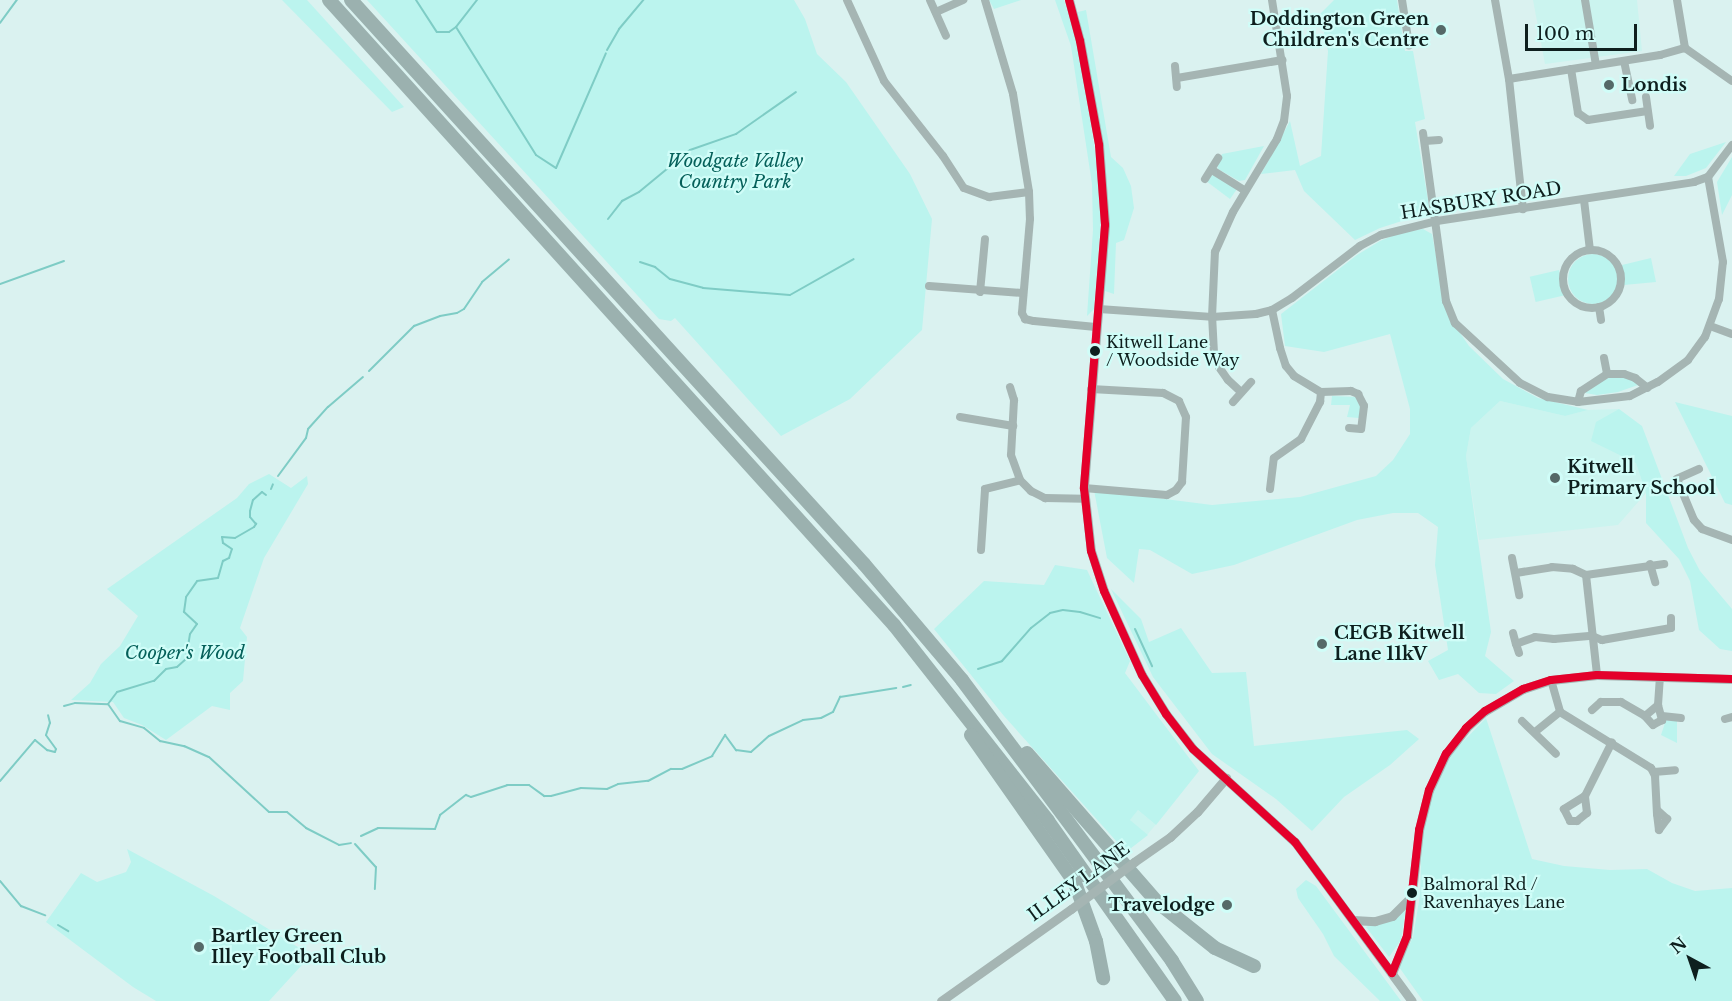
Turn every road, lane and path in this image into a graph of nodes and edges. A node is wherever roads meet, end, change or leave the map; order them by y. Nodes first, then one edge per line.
1 (329, 0) edge
2 (351, 0) edge
3 (847, 0) edge
4 (930, 0) edge
5 (963, 0) edge
6 (985, 0) edge
7 (1069, 0) edge
8 (1272, 0) edge
9 (1402, 0) edge
10 (1495, 0) edge
11 (1586, 0) edge
12 (1677, 0) edge
13 (936, 12) junction
14 (946, 36) dead end
15 (1409, 45) dead end
16 (1685, 48) junction
17 (1282, 60) junction
18 (1624, 61) junction
19 (1596, 65) junction
20 (1175, 66) dead end
21 (1571, 69) junction
22 (1509, 79) junction
23 (1732, 81) edge
24 (1646, 97) dead end
25 (1632, 100) dead end
26 (1647, 111) junction
27 (1650, 126) dead end
28 (1439, 140) dead end
29 (1732, 145) edge
30 (1218, 158) dead end
31 (1212, 170) junction
32 (1708, 177) junction
33 (1205, 179) dead end
34 (1245, 191) junction
35 (1029, 192) junction
36 (1584, 200) junction
37 (1523, 209) junction
38 (1437, 221) junction
39 (985, 238) dead end
40 (1590, 250) junction
41 (1728, 262) edge
42 (928, 286) dead end
43 (980, 292) junction
44 (1023, 293) junction
45 (1599, 307) junction
46 (1099, 309) junction
47 (1272, 310) junction
48 (1212, 317) junction
49 (1601, 320) dead end
50 (1710, 326) junction
51 (1096, 327) junction
52 (1732, 334) edge
53 (1604, 358) dead end
54 (1607, 374) junction
55 (1251, 382) dead end
56 (1010, 387) dead end
57 (1648, 388) junction
58 (1090, 389) junction
59 (1241, 392) junction
60 (1321, 392) junction
61 (1233, 402) dead end
62 (1578, 402) junction
63 (960, 417) dead end
64 (1013, 426) junction
65 (1349, 428) dead end
66 (1699, 469) dead end
67 (1020, 480) junction
68 (1084, 488) junction
69 (1270, 489) dead end
70 (1084, 499) junction
71 (1732, 540) edge
72 (981, 550) dead end
73 (1512, 558) dead end
74 (1650, 564) junction
75 (1664, 564) dead end
76 (1516, 573) junction
77 (1586, 574) junction
78 (1655, 582) dead end
79 (1518, 596) dead end
80 (1671, 618) dead end
81 (1513, 633) dead end
82 (1592, 636) junction
83 (908, 643) junction
84 (1597, 675) junction
85 (1660, 678) junction
86 (1732, 679) edge
87 (962, 680) junction
88 (1551, 680) junction
89 (1658, 705) junction
90 (1592, 710) dead end
91 (1560, 712) junction
92 (1645, 716) junction
93 (1662, 716) junction
94 (1681, 718) dead end
95 (1522, 721) dead end
96 (1535, 732) junction
97 (1612, 742) junction
98 (1557, 754) dead end
99 (1675, 770) dead end
100 (1654, 772) junction
101 (1226, 778) junction
102 (1585, 796) dead end
103 (1657, 810) dead end
104 (1411, 897) junction
105 (1353, 920) junction
106 (1254, 966) dead end
107 (1392, 973) junction
108 (1103, 978) dead end
109 (940, 1001) edge
110 (1175, 1001) edge
111 (1197, 1001) edge
112 (1412, 1001) edge

1 - 83 highway
2 - 87 highway
3 - 35 street
4 - 13 street
5 - 13 street
6 - 35 street
7 - 46 street
8 - 17 street
9 - 15 street
10 - 22 street
11 - 19 street
12 - 16 street
13 - 14 street
16 - 18 street
16 - 23 street
17 - 20 street
17 - 34 street
18 - 19 street
18 - 25 street
19 - 21 street
21 - 22 street
21 - 26 street
22 - 37 street
24 - 26 street
26 - 27 street
28 - 38 street
29 - 32 street
30 - 31 street
31 - 33 street
31 - 34 street
32 - 36 street, HASBURY ROAD
32 - 41 street
34 - 48 street
35 - 44 street
36 - 37 street, HASBURY ROAD
36 - 40 street
37 - 38 street, HASBURY ROAD
38 - 47 street, HASBURY ROAD
38 - 62 street
39 - 43 street
40 - 45 street
40 - 45 street
41 - 50 street
42 - 43 street
43 - 44 street
44 - 51 street
45 - 49 street
46 - 48 street, HASBURY ROAD
46 - 51 street
47 - 48 street, HASBURY ROAD
47 - 60 street
48 - 59 street
50 - 52 street
50 - 57 street
51 - 58 street
53 - 54 street
54 - 57 street
54 - 62 street
55 - 59 street
56 - 64 street
57 - 62 street
58 - 68 street
58 - 68 street
59 - 61 street
60 - 65 street
60 - 69 street
63 - 64 street
64 - 67 street
66 - 71 street
67 - 70 street
67 - 72 street
68 - 70 street
70 - 101 street
73 - 76 street
74 - 75 street
74 - 77 street
74 - 78 street
76 - 77 street
76 - 79 street
77 - 82 street
80 - 82 street
81 - 82 street
82 - 84 street
83 - 108 highway
83 - 110 highway
84 - 85 street
84 - 88 street
85 - 86 street
85 - 89 street
87 - 106 highway
87 - 111 highway
88 - 91 street
88 - 104 street
89 - 92 street
89 - 93 street
90 - 92 street
91 - 96 street
91 - 97 street
92 - 93 street
93 - 94 street
95 - 96 street
96 - 98 street
97 - 100 street
97 - 102 street
99 - 100 street
100 - 103 street
101 - 105 street
101 - 109 street, ILLEY LANE, bridge
104 - 105 street
104 - 107 street
105 - 107 street
107 - 112 street

